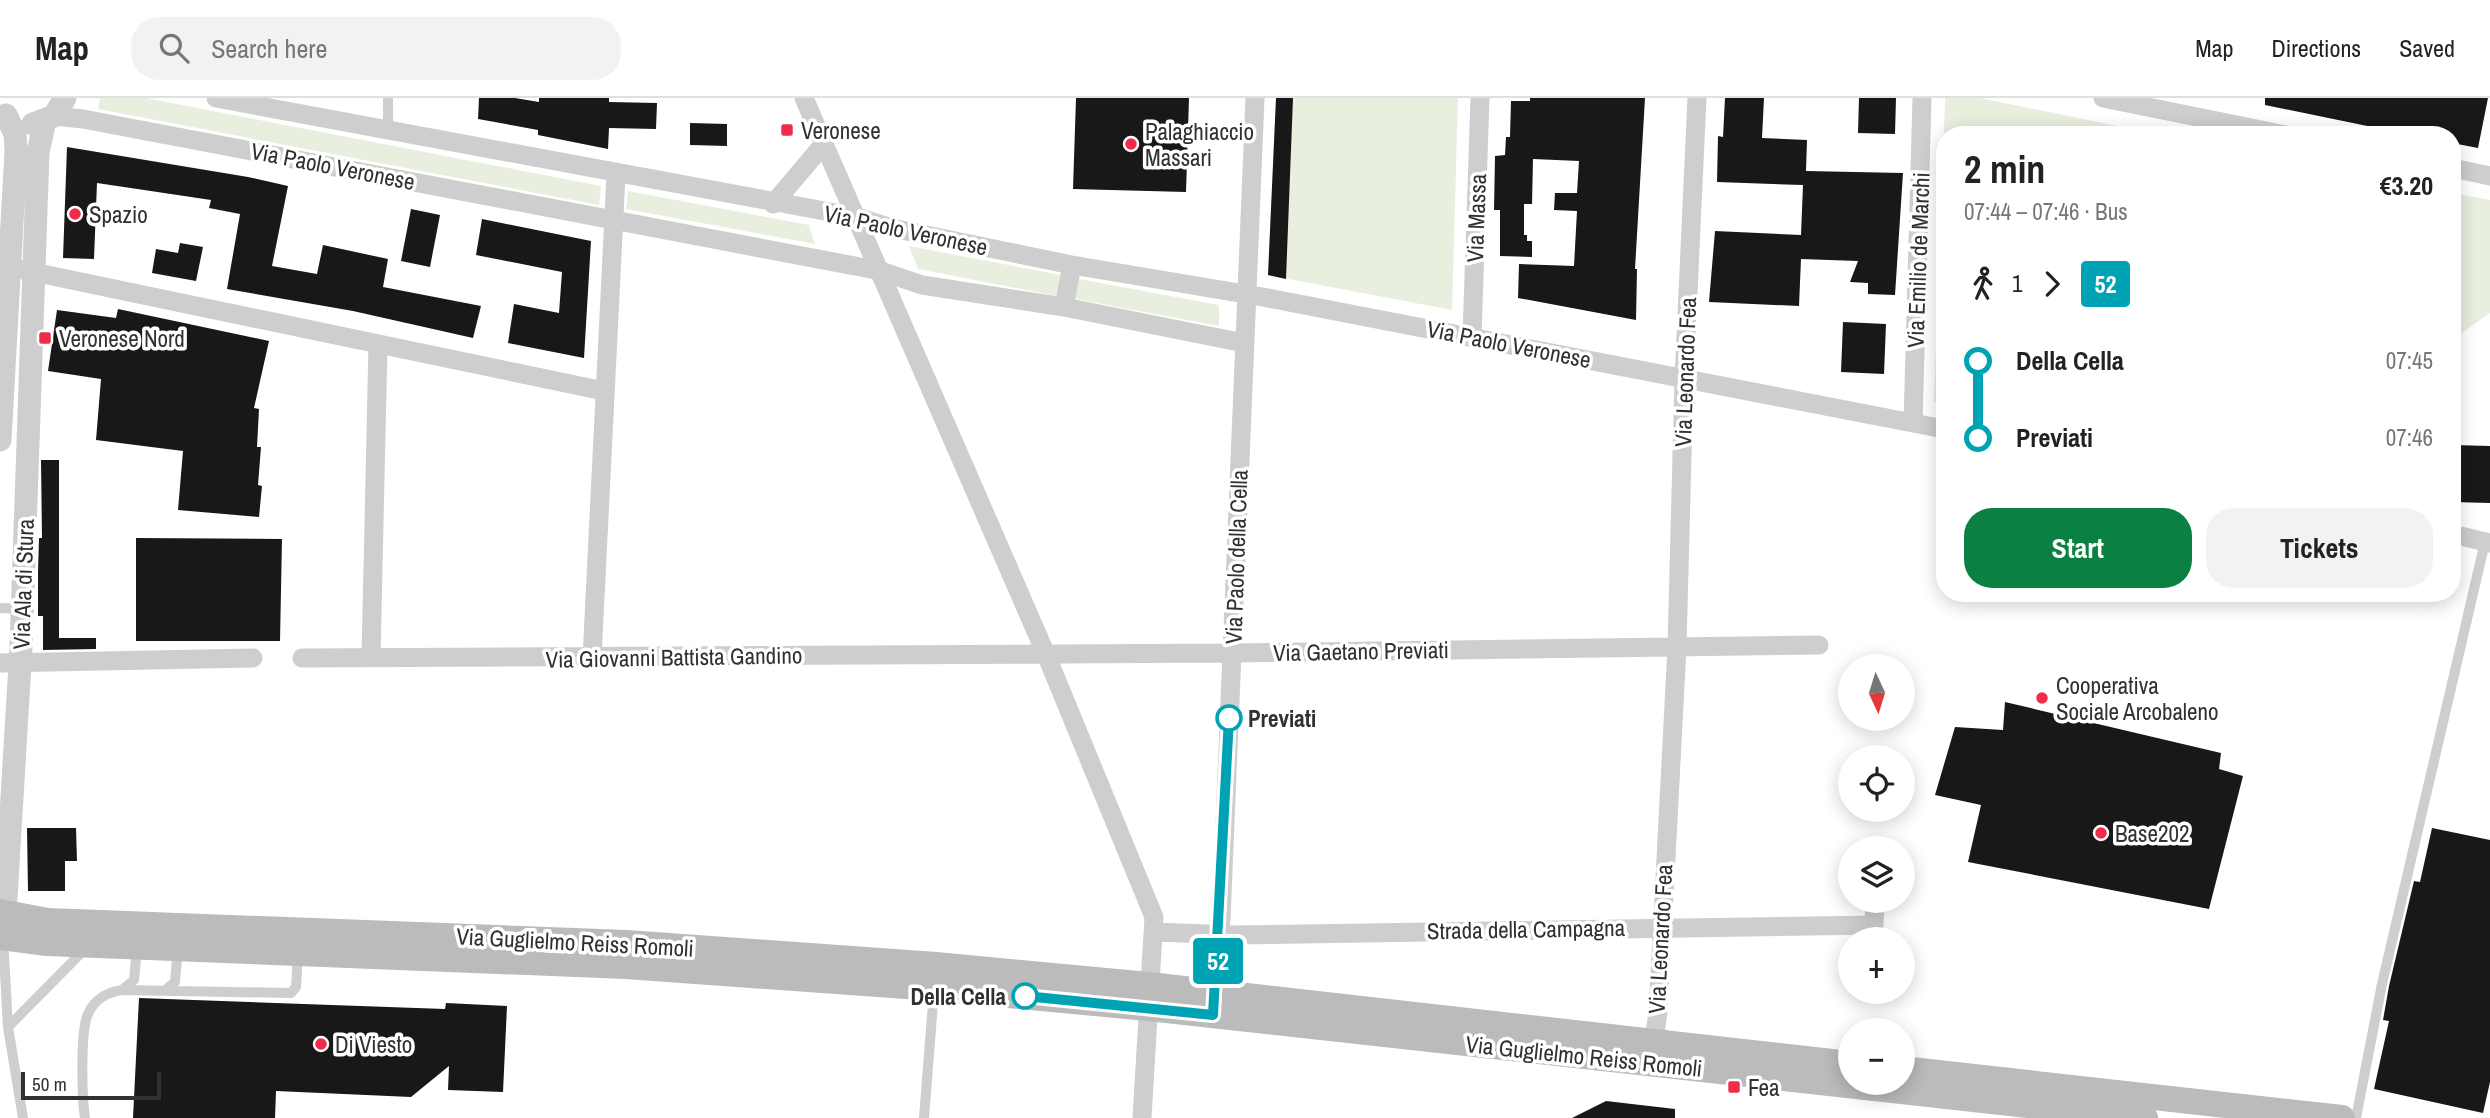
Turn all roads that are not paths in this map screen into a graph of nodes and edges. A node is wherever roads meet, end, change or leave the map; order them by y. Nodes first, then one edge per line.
1 (216, 98) edge
2 (388, 98) edge
3 (804, 98) edge
4 (1255, 98) edge
5 (1480, 98) edge
6 (1698, 98) edge
7 (1922, 98) edge
8 (2103, 98) edge
9 (2143, 102) edge
10 (55, 111) edge
11 (3, 112) edge
12 (2247, 126) edge
13 (388, 131) junction
14 (823, 145) junction
15 (2461, 170) edge
16 (616, 174) junction
17 (2490, 176) edge
18 (773, 204) junction
19 (857, 217) junction
20 (613, 219) junction
21 (5, 261) edge
22 (1072, 265) junction
23 (33, 271) junction
24 (881, 271) junction
25 (1246, 294) junction
26 (1064, 307) junction
27 (1472, 337) junction
28 (1244, 342) junction
29 (378, 345) junction
30 (1684, 379) junction
31 (604, 391) junction
32 (1913, 423) junction
33 (1936, 427) edge
34 (0, 440) edge
35 (2461, 536) edge
36 (2487, 543) edge
37 (11, 608) edge
38 (1819, 645) dead end
39 (1677, 647) junction
40 (1045, 652) junction
41 (1232, 653) junction
42 (371, 657) junction
43 (253, 658) dead end
44 (302, 658) dead end
45 (592, 658) junction
46 (10, 664) edge
47 (1874, 913) edge
48 (1660, 927) junction
49 (1155, 932) junction
50 (2, 935) edge
51 (1220, 935) junction
52 (138, 936) junction
53 (178, 937) junction
54 (299, 942) junction
55 (89, 945) junction
56 (935, 977) junction
57 (122, 990) junction
58 (164, 991) junction
59 (1149, 996) junction
60 (1214, 1004) junction
61 (8, 1027) junction
62 (1653, 1053) junction
63 (1838, 1063) edge
64 (1915, 1070) edge
65 (23, 1118) edge
66 (85, 1118) edge
67 (924, 1118) edge
68 (1142, 1118) edge
69 (2145, 1118) edge
70 (2342, 1118) edge
71 (2356, 1118) edge

1 - 13 street, Via Paolo Veronese
2 - 13 lane
3 - 14 street
4 - 25 street, Via Paolo della Cella
5 - 27 street, Via Massa
6 - 30 street, Via Leonardo Fea
7 - 32 street, Via Emilio de Marchi
8 - 9 street
9 - 12 street
10 - 11 street
10 - 20 street, Via Paolo Veronese
10 - 23 street, Via Ala di Stura
11 - 21 street
13 - 16 street, Via Paolo Veronese
14 - 18 street
14 - 19 street
15 - 17 street
16 - 18 street, Via Paolo Veronese
16 - 20 street
18 - 19 street, Via Paolo Veronese
19 - 22 street, Via Paolo Veronese
19 - 24 street
20 - 24 street, Via Paolo Veronese
20 - 31 street
21 - 23 street
21 - 34 street
22 - 25 street, Via Paolo Veronese
22 - 26 street
23 - 29 street
23 - 37 street, Via Ala di Stura
24 - 26 street, Via Paolo Veronese
24 - 40 street
25 - 27 street, Via Paolo Veronese
25 - 28 street, Via Paolo della Cella
26 - 28 street, Via Paolo Veronese
27 - 30 street, Via Paolo Veronese
28 - 41 street, Via Paolo della Cella
29 - 31 street
29 - 42 street
30 - 32 street, Via Paolo Veronese
30 - 39 street, Via Leonardo Fea
31 - 45 street
32 - 33 street, Via Paolo Veronese
35 - 36 street
36 - 71 lane
37 - 46 street, Via Ala di Stura
38 - 39 street
39 - 41 street, Via Gaetano Previati
39 - 48 street, Via Leonardo Fea
40 - 41 street, Via Gaetano Previati
40 - 45 street, Via Giovanni Battista Gandino
40 - 49 street
41 - 51 street, Via Paolo della Cella
42 - 44 street, Via Giovanni Battista Gandino
42 - 45 street, Via Giovanni Battista Gandino
43 - 46 street
46 - 50 street, Via Ala di Stura
47 - 48 street, Strada della Campagna
48 - 51 street, Strada della Campagna
48 - 62 street, Via Leonardo Fea
49 - 51 street, Strada della Campagna
49 - 59 street
50 - 52 main road, Via Guglielmo Reiss Romoli
50 - 55 main road, Via Guglielmo Reiss Romoli
50 - 61 lane
51 - 60 street, Via Paolo della Cella
52 - 53 main road, Via Guglielmo Reiss Romoli
52 - 55 main road, Via Guglielmo Reiss Romoli
52 - 57 lane
53 - 54 main road, Via Guglielmo Reiss Romoli
53 - 58 lane
54 - 56 main road, Via Guglielmo Reiss Romoli
54 - 58 lane
55 - 61 lane
56 - 59 main road, Via Guglielmo Reiss Romoli
56 - 67 lane
57 - 58 lane
57 - 66 lane
59 - 60 main road, Via Guglielmo Reiss Romoli
59 - 68 street
60 - 62 main road, Via Guglielmo Reiss Romoli
61 - 65 lane
62 - 63 main road, Via Guglielmo Reiss Romoli
62 - 69 main road, Via Guglielmo Reiss Romoli
64 - 70 main road

